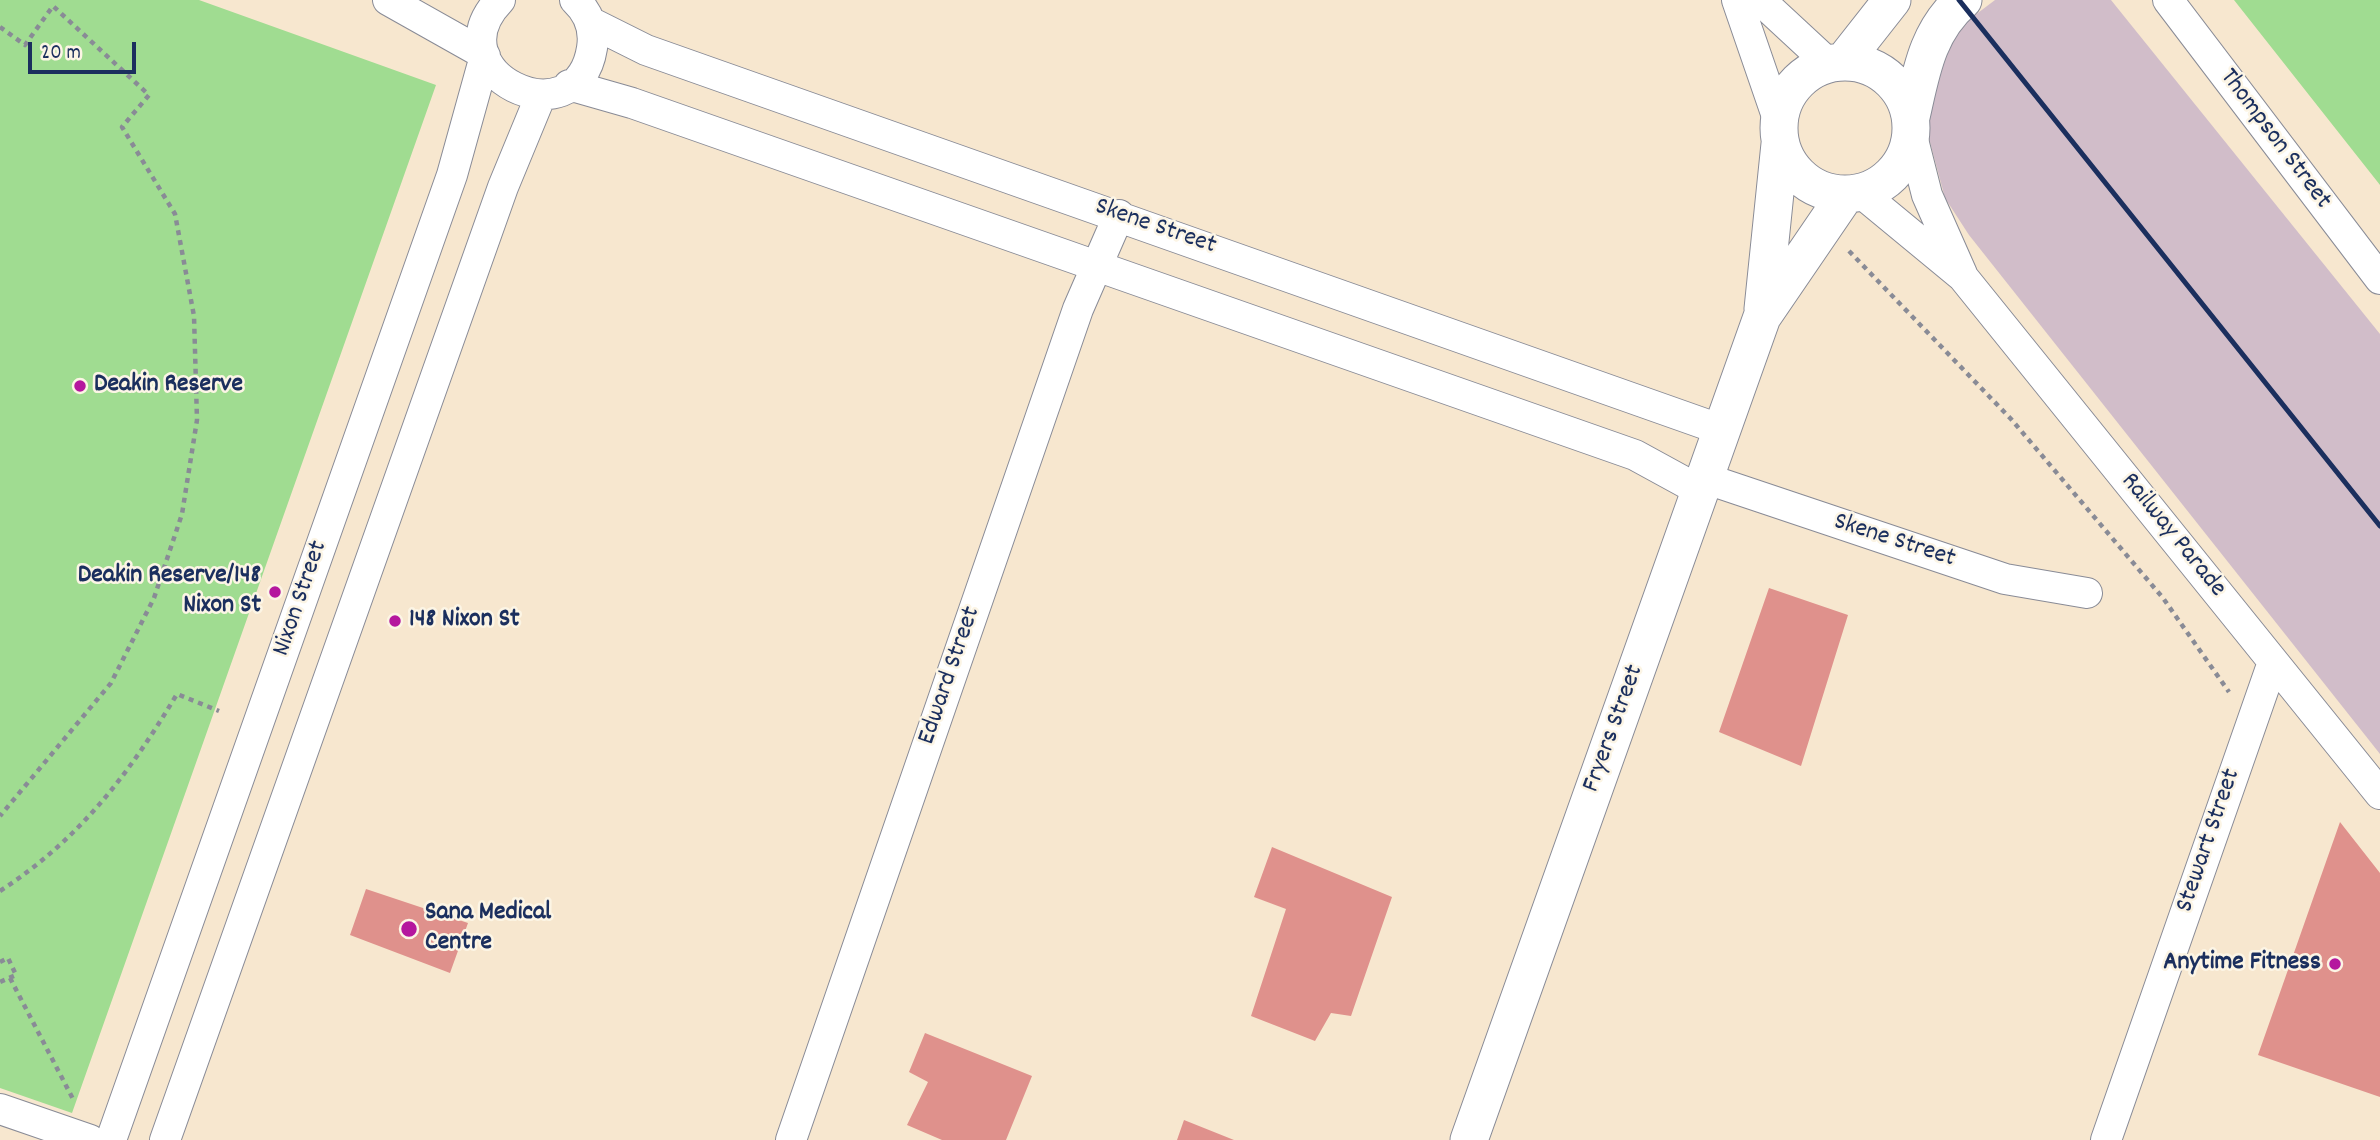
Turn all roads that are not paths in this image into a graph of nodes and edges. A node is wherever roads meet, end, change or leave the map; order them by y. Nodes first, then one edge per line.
1 (388, 0) edge
2 (500, 0) edge
3 (1737, 0) edge
4 (1760, 0) edge
5 (1892, 0) edge
6 (1963, 0) edge
7 (2168, 0) edge
8 (582, 7) edge
9 (485, 55) junction
10 (1836, 62) junction
11 (569, 85) junction
12 (541, 95) junction
13 (1911, 125) junction
14 (1780, 133) junction
15 (1853, 193) junction
16 (1119, 215) junction
17 (1097, 265) junction
18 (1963, 277) junction
19 (2380, 279) edge
20 (1762, 317) junction
21 (1721, 430) junction
22 (1702, 484) junction
23 (2087, 593) dead end
24 (2273, 662) junction
25 (2380, 794) edge
26 (0, 1109) edge
27 (90, 1140) edge
28 (111, 1140) edge
29 (165, 1140) edge
30 (792, 1140) edge
31 (1469, 1140) edge
32 (2106, 1140) edge

1 - 9 street
2 - 9 street, Nixon Street
3 - 14 street
4 - 10 street
5 - 10 street
6 - 13 street
7 - 19 street, Thompson Street
8 - 11 street
8 - 16 street, Skene Street
9 - 12 street
9 - 28 street, Nixon Street
10 - 13 street
10 - 14 street
11 - 12 street
11 - 17 street, Skene Street
12 - 29 street, Nixon Street
13 - 15 street
13 - 18 street, Railway Parade
14 - 15 street
14 - 20 street, Fryers Street
15 - 18 street, Railway Parade
15 - 20 street, Fryers Street
16 - 17 street, Edward Street
16 - 21 street, Skene Street
17 - 22 street, Skene Street
17 - 30 street, Edward Street
18 - 24 street, Railway Parade
20 - 21 street, Fryers Street
21 - 22 street, Fryers Street
22 - 23 street, Skene Street
22 - 31 street, Fryers Street
24 - 25 street, Railway Parade
24 - 32 street, Stewart Street
26 - 27 street

